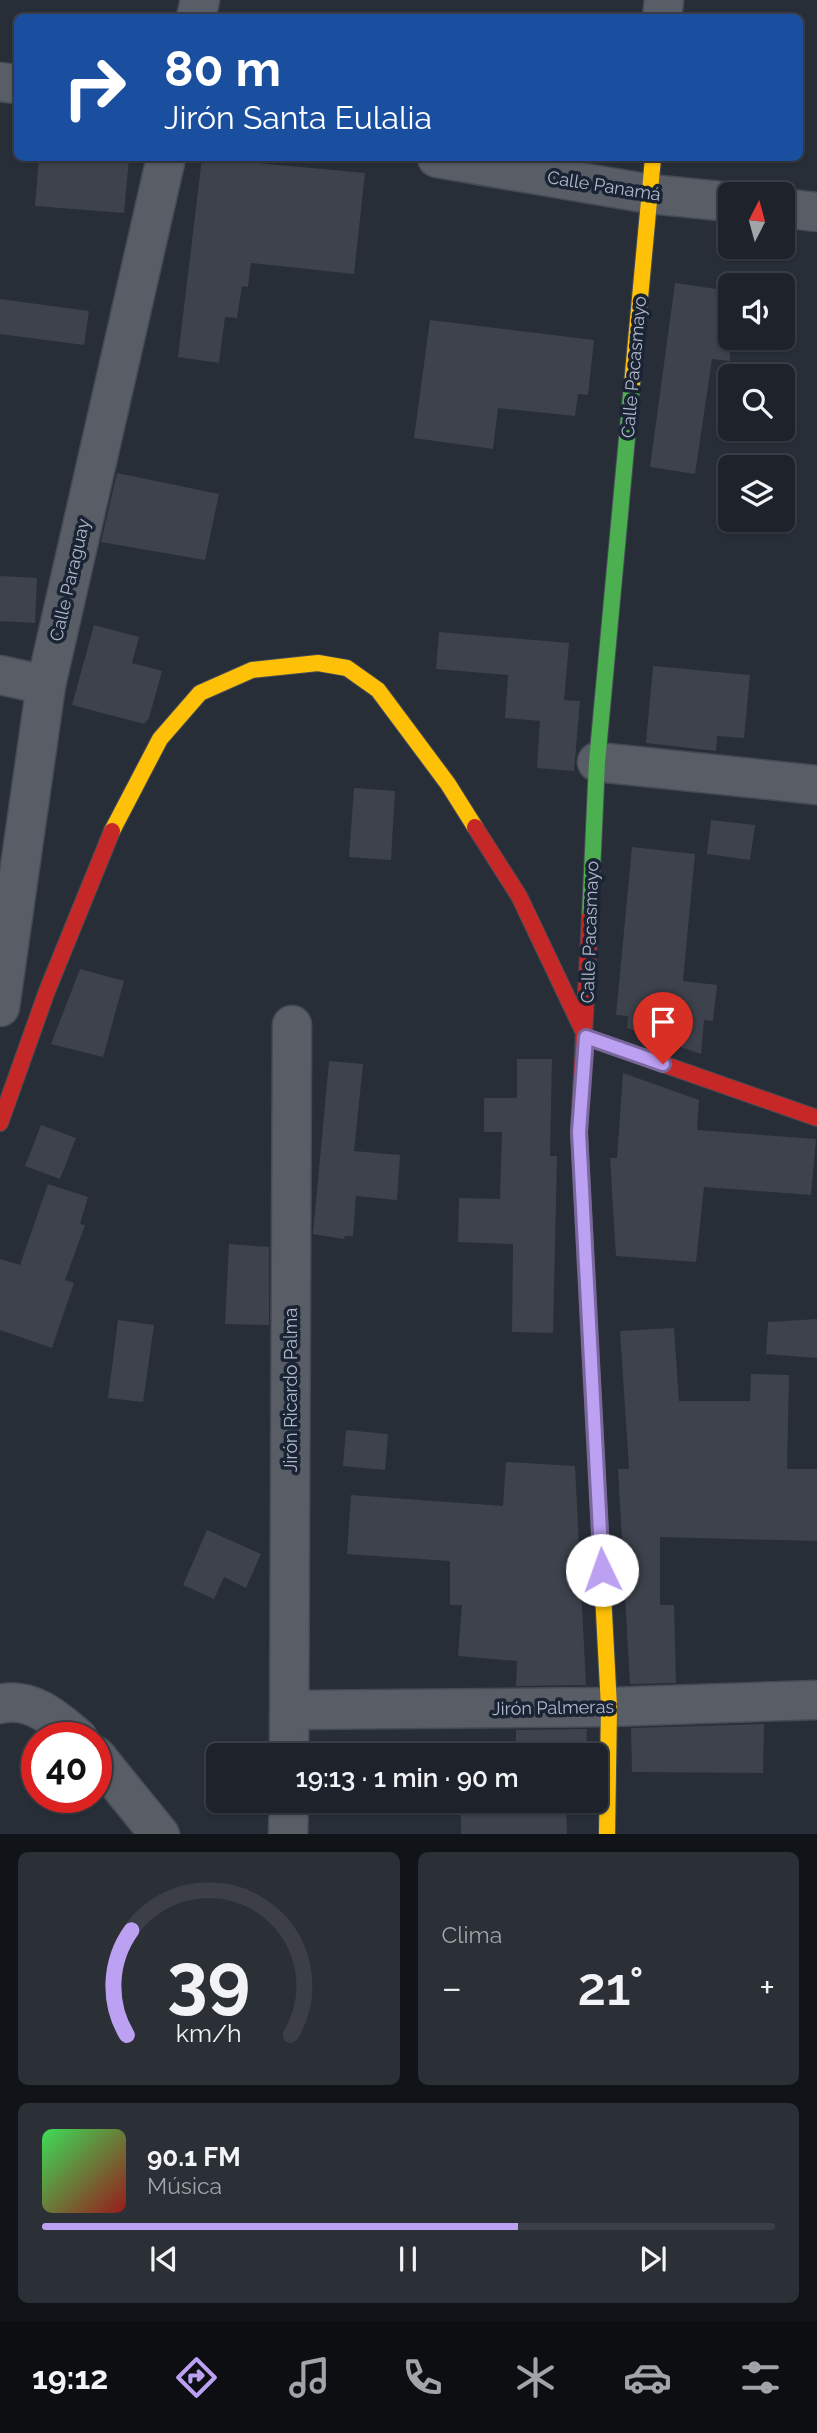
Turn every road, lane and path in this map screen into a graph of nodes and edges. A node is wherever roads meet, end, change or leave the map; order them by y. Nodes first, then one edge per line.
1 (165, 161) edge
2 (473, 161) edge
3 (652, 176) edge
4 (718, 198) edge
5 (795, 209) edge
6 (817, 212) edge
7 (0, 675) edge
8 (46, 685) junction
9 (597, 762) junction
10 (817, 785) edge
11 (0, 1007) edge
12 (292, 1025) dead end
13 (586, 1037) junction
14 (817, 1118) edge
15 (0, 1123) edge
16 (817, 1700) edge
17 (0, 1704) edge
18 (609, 1707) junction
19 (290, 1710) junction
20 (59, 1722) edge
21 (289, 1743) edge
22 (112, 1776) edge
23 (289, 1813) edge
24 (159, 1834) edge
25 (288, 1834) edge
26 (607, 1834) edge

1 - 8 street, Calle Paraguay
2 - 3 street, Calle Panamá
3 - 4 street, Calle Panamá
3 - 9 street, Calle Pacasmayo
5 - 6 street
7 - 8 street
8 - 11 street, Calle Paraguay
9 - 10 street
9 - 13 street, Calle Pacasmayo
12 - 19 street, Jirón Ricardo Palma
13 - 14 street
13 - 15 street
13 - 18 street, Calle Pacasmayo
16 - 18 street, Jirón Palmeras
17 - 20 street
18 - 19 street, Jirón Palmeras
18 - 26 street, Calle Pacasmayo
19 - 21 street, Jirón Ricardo Palma
22 - 24 street
23 - 25 street

